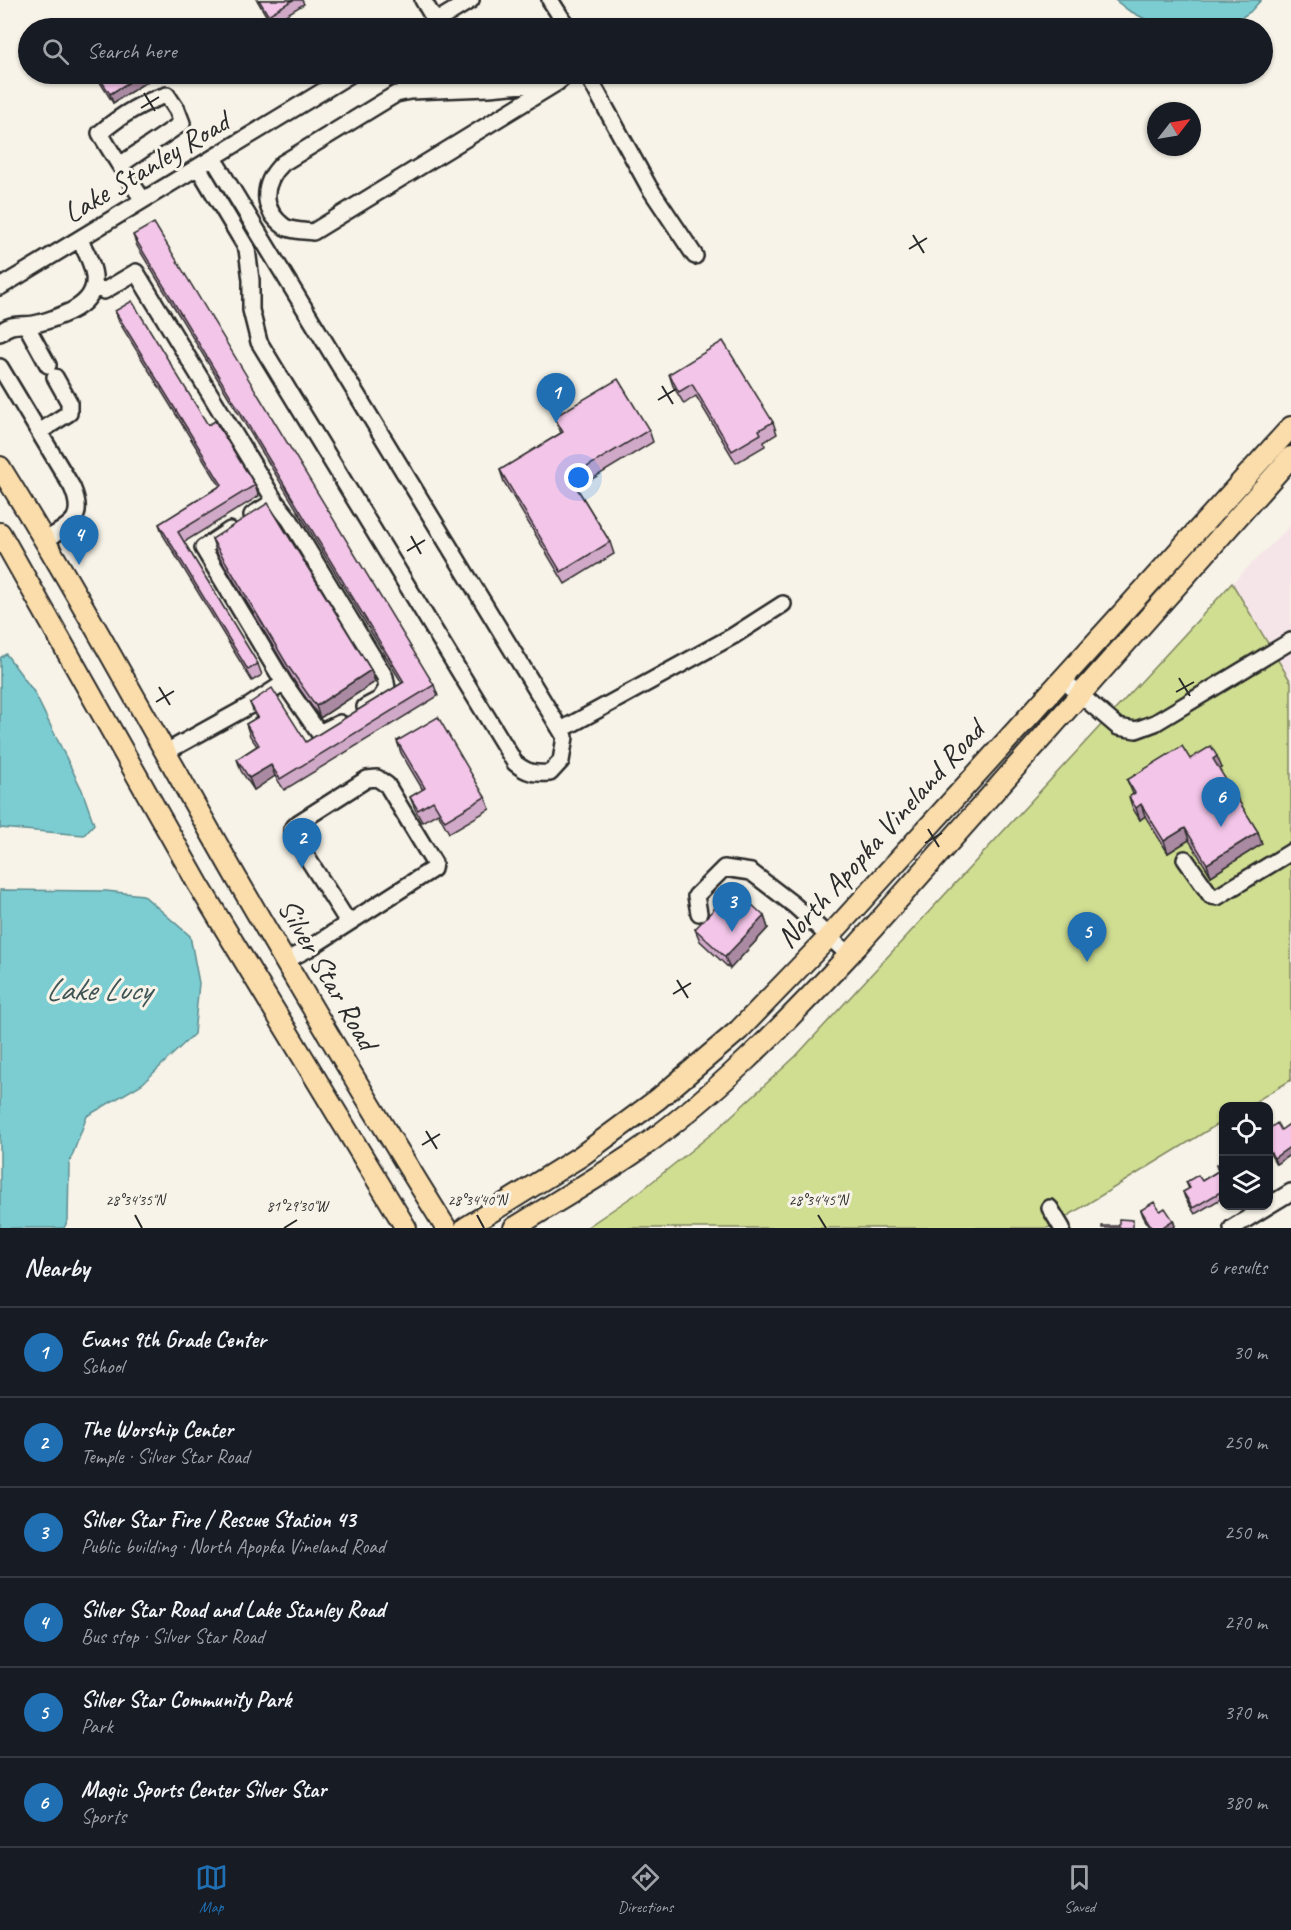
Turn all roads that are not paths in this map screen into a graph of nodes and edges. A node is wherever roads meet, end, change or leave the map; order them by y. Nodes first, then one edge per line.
1 (423, 0) edge
2 (471, 0) edge
3 (550, 0) edge
4 (428, 18) edge
5 (441, 18) edge
6 (562, 18) edge
7 (335, 84) edge
8 (519, 84) edge
9 (553, 84) edge
10 (593, 84) edge
11 (213, 158) junction
12 (120, 165) junction
13 (198, 167) junction
14 (143, 200) junction
15 (79, 239) junction
16 (695, 256) dead end
17 (94, 286) junction
18 (0, 287) edge
19 (26, 325) junction
20 (0, 333) edge
21 (0, 367) edge
22 (1291, 427) edge
23 (39, 432) junction
24 (1291, 457) edge
25 (0, 467) edge
26 (275, 501) junction
27 (0, 533) edge
28 (45, 540) junction
29 (783, 604) dead end
30 (1289, 646) edge
31 (1062, 679) junction
32 (284, 683) junction
33 (1080, 695) junction
34 (561, 730) junction
35 (166, 752) junction
36 (1291, 852) edge
37 (1185, 859) dead end
38 (699, 913) dead end
39 (348, 922) junction
40 (829, 937) junction
41 (849, 955) junction
42 (285, 961) junction
43 (1291, 1192) edge
44 (1050, 1208) dead end
45 (406, 1228) edge
46 (446, 1228) edge
47 (465, 1228) edge
48 (514, 1228) edge
49 (1062, 1228) edge
50 (1232, 1228) edge

1 - 4 street
2 - 5 street
3 - 6 street
7 - 11 street, Lake Stanley Road
8 - 9 street
10 - 16 street
11 - 13 street, Lake Stanley Road
11 - 34 street
12 - 12 street
12 - 14 street
13 - 14 street, Lake Stanley Road
13 - 34 street
14 - 15 street, Lake Stanley Road
15 - 17 street
15 - 18 street, Lake Stanley Road
17 - 19 street
17 - 26 street
19 - 20 street
19 - 23 street
21 - 23 street
22 - 31 main road, North Apopka Vineland Road
23 - 28 street
24 - 33 main road, North Apopka Vineland Road
25 - 28 main road, Silver Star Road
26 - 32 street
26 - 32 street
27 - 45 main road
28 - 35 main road, Silver Star Road
29 - 34 street
30 - 33 street
31 - 33 street
31 - 40 main road, North Apopka Vineland Road
32 - 35 street
33 - 41 main road, North Apopka Vineland Road
35 - 42 main road, Silver Star Road
36 - 37 street
38 - 40 street
39 - 39 street
39 - 42 street
40 - 41 street
40 - 47 main road, North Apopka Vineland Road
41 - 48 main road, North Apopka Vineland Road
42 - 46 main road, Silver Star Road
43 - 50 street
44 - 49 street

